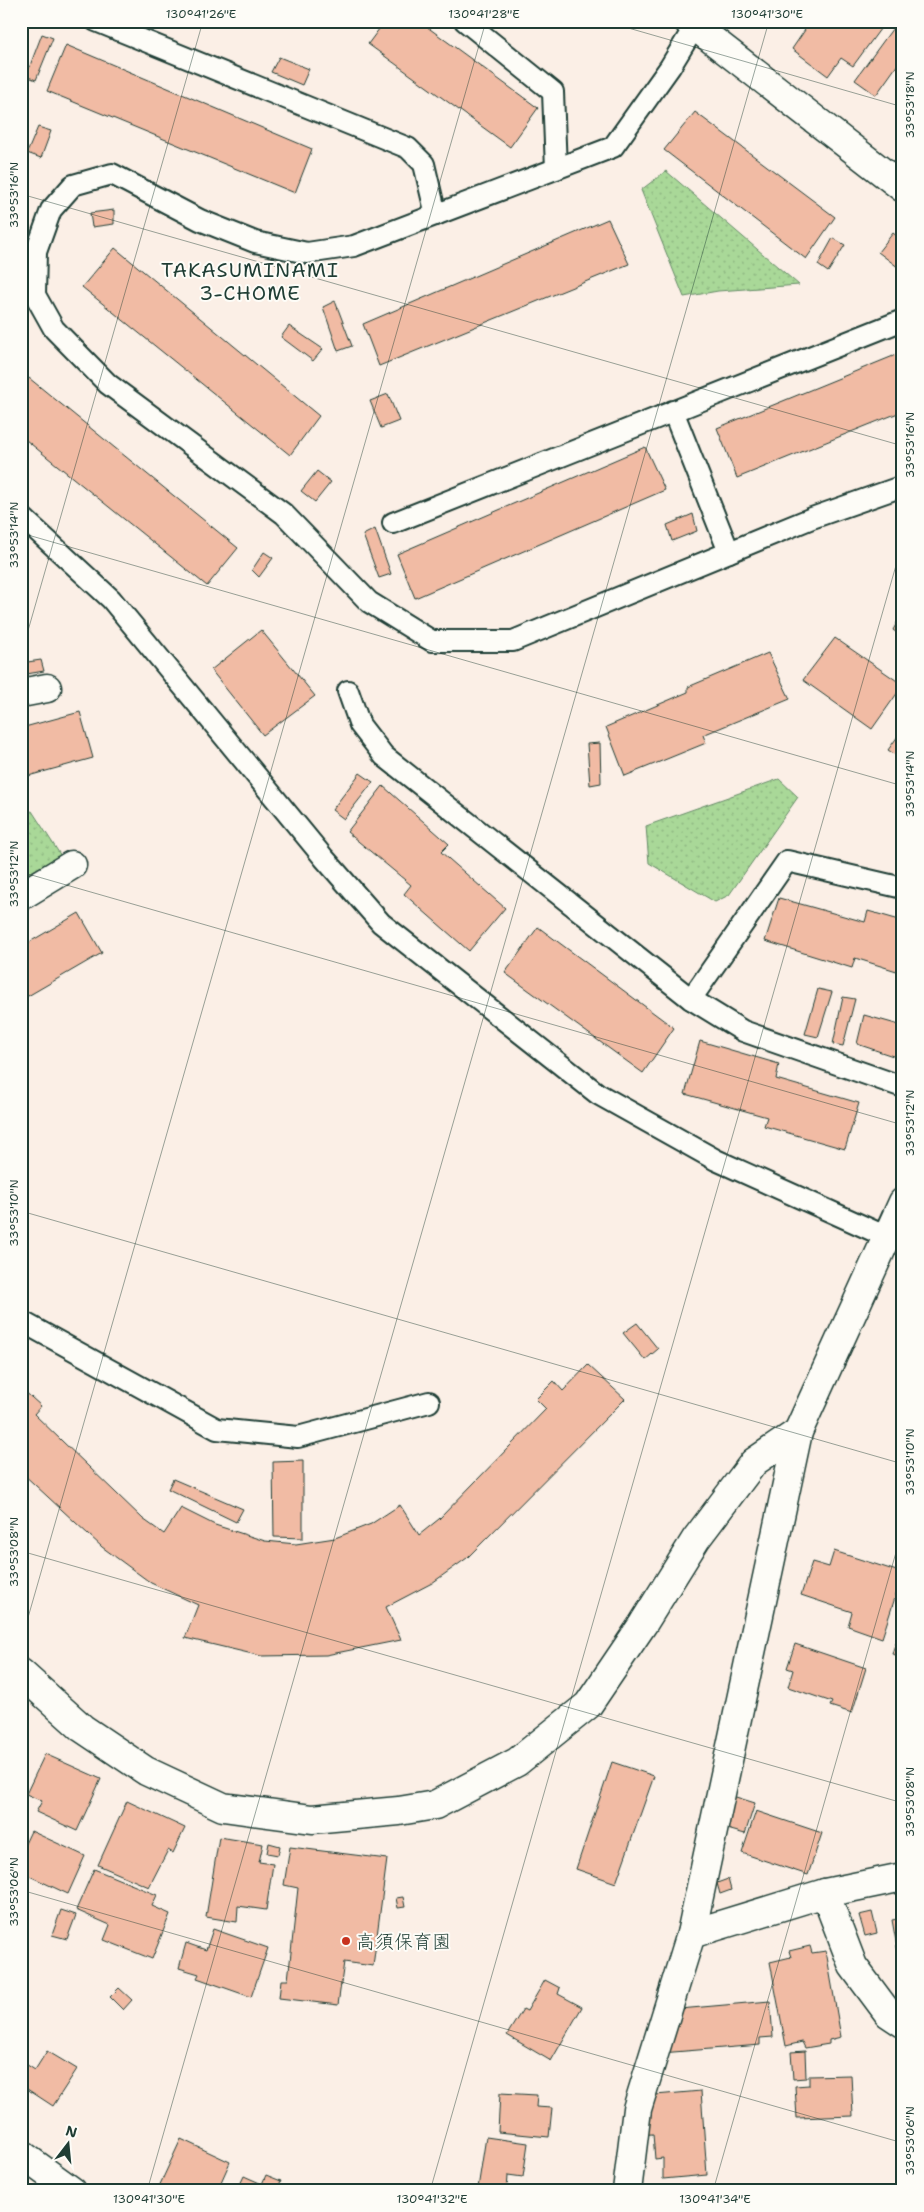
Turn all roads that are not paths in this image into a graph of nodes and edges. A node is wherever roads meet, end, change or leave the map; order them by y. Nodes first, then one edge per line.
1 (96, 21) edge
2 (465, 21) edge
3 (692, 24) edge
4 (556, 169) junction
5 (903, 188) edge
6 (436, 214) junction
7 (903, 320) edge
8 (673, 412) junction
9 (903, 486) edge
10 (21, 516) edge
11 (394, 523) dead end
12 (729, 552) junction
13 (348, 691) dead end
14 (72, 865) dead end
15 (903, 888) edge
16 (21, 896) edge
17 (691, 999) junction
18 (903, 1087) edge
19 (897, 1219) edge
20 (21, 1322) edge
21 (429, 1402) dead end
22 (798, 1432) junction
23 (21, 1673) edge
24 (903, 1877) edge
25 (825, 1893) junction
26 (691, 1934) junction
27 (903, 2023) edge
28 (21, 2154) edge
29 (72, 2191) edge
30 (627, 2191) edge

1 - 6 lane
2 - 4 lane
3 - 4 lane
3 - 5 street
4 - 6 lane
6 - 12 lane
7 - 8 lane
8 - 11 lane
8 - 12 lane
9 - 12 lane
10 - 19 lane
13 - 17 lane
14 - 16 street
15 - 17 lane
17 - 18 lane
19 - 22 street
20 - 21 lane
22 - 23 street
22 - 26 street
24 - 25 street
25 - 26 street
25 - 27 street
26 - 30 street
28 - 29 street

